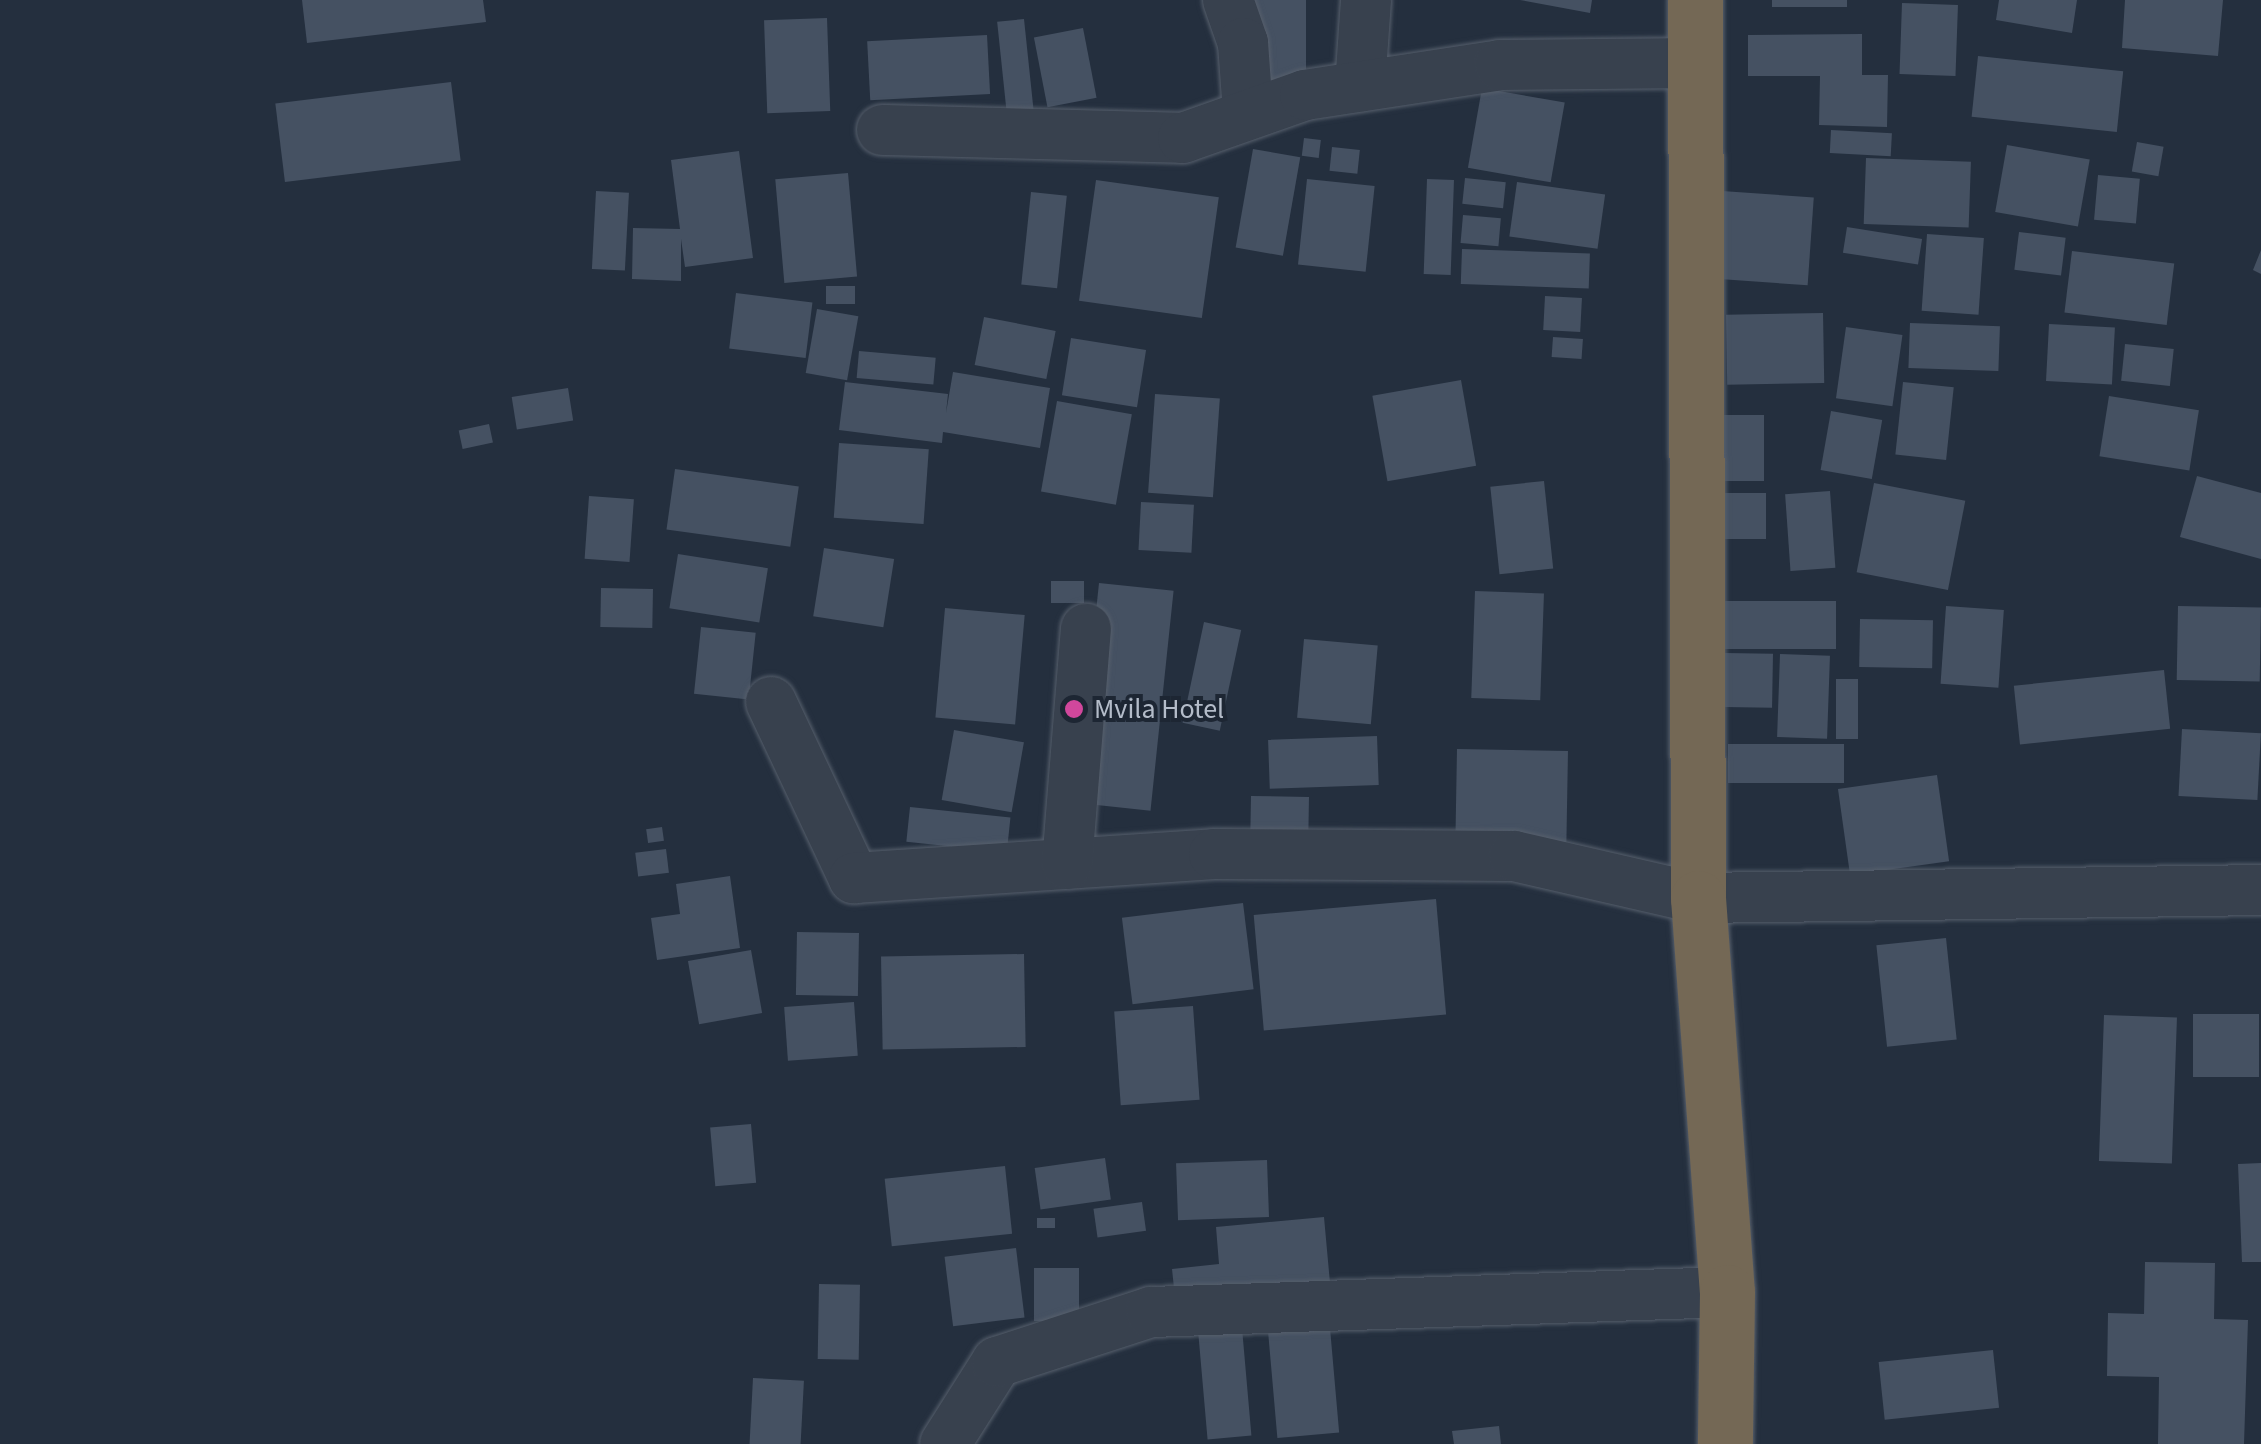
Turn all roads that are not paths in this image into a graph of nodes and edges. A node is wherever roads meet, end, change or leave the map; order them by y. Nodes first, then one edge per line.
1 (1228, 0) edge
2 (1366, 0) edge
3 (1695, 0) edge
4 (1695, 64) junction
5 (1360, 86) junction
6 (1248, 113) junction
7 (882, 130) dead end
8 (1086, 629) dead end
9 (771, 702) dead end
10 (1067, 864) junction
11 (2261, 890) edge
12 (1698, 898) junction
13 (1727, 1292) junction
14 (944, 1444) edge
15 (1725, 1444) edge

1 - 6 street
2 - 5 street
3 - 4 highway
4 - 5 street
4 - 12 highway
5 - 6 street
6 - 7 street
8 - 10 street
9 - 10 street
10 - 12 street
11 - 12 street
12 - 13 highway
13 - 14 street
13 - 15 highway

